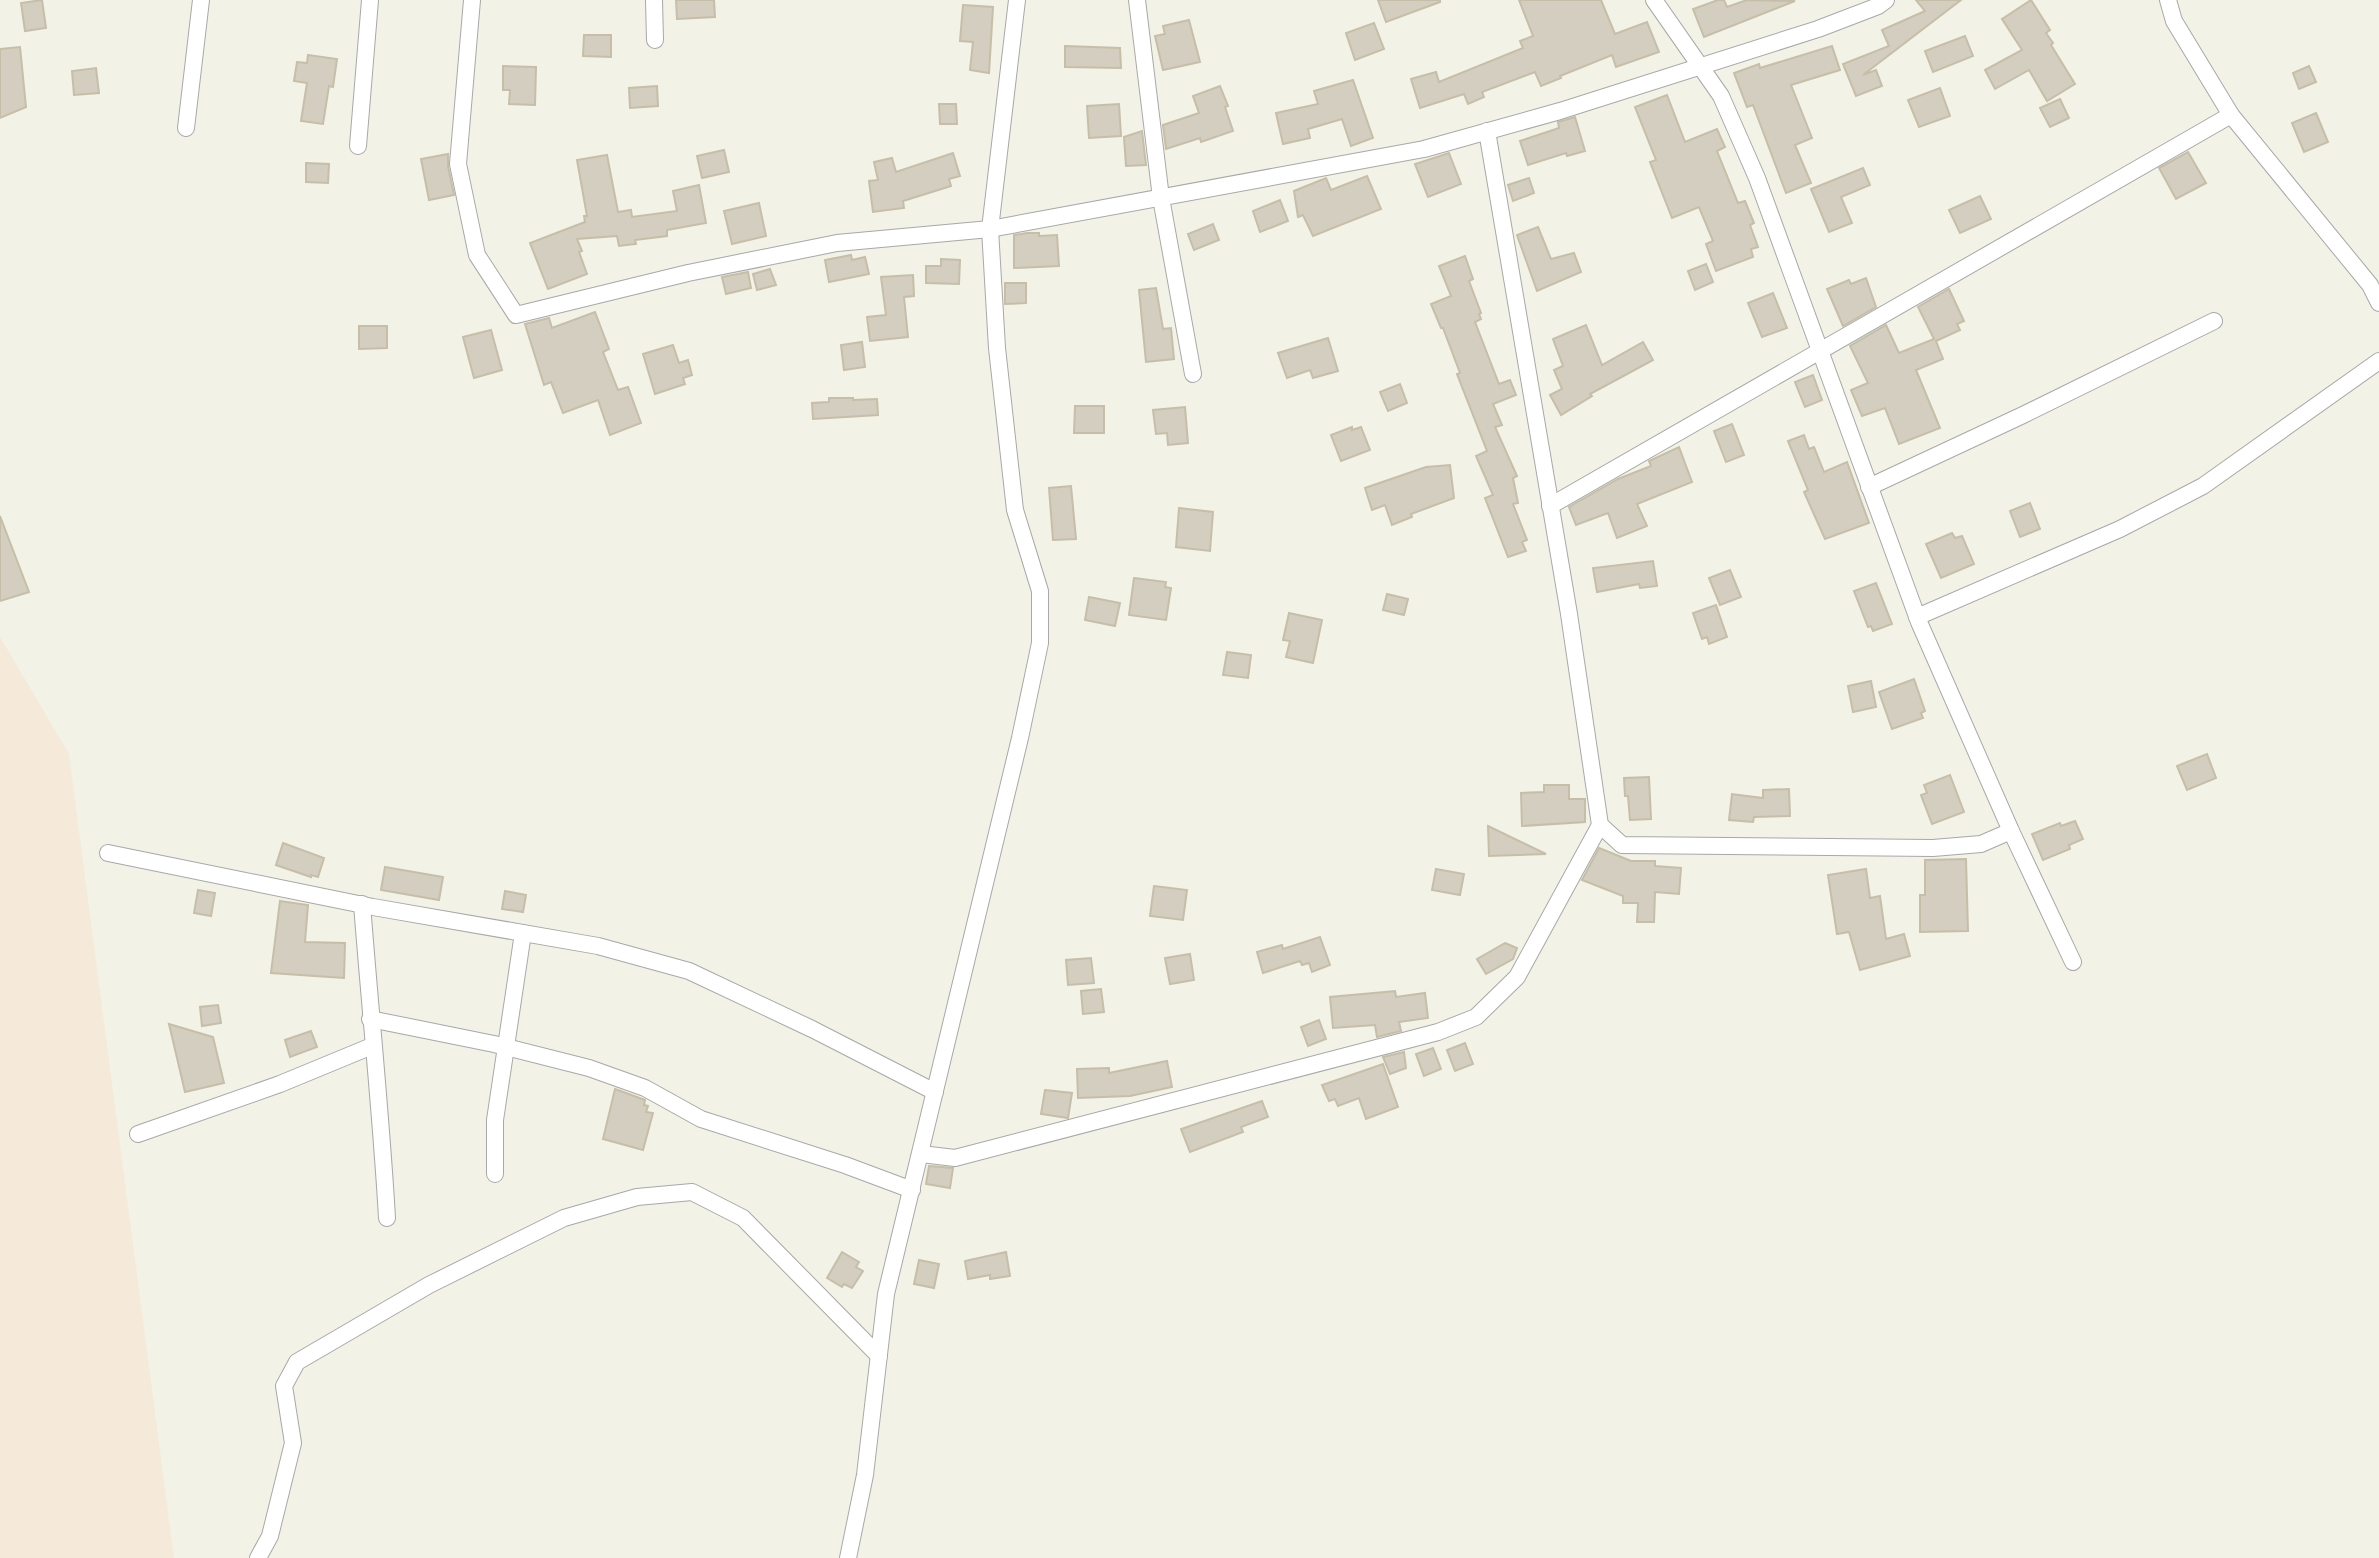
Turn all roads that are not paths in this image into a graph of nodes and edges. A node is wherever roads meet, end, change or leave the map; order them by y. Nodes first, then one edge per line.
1 (201, 0) edge
2 (370, 0) edge
3 (472, 0) edge
4 (654, 0) edge
5 (1017, 0) edge
6 (1137, 0) edge
7 (1654, 0) edge
8 (1886, 0) edge
9 (2168, 0) edge
10 (655, 40) dead end
11 (1699, 66) junction
12 (2231, 115) junction
13 (186, 128) dead end
14 (1487, 131) junction
15 (358, 146) dead end
16 (1161, 198) junction
17 (990, 229) junction
18 (2379, 303) edge
19 (2214, 321) dead end
20 (1819, 350) junction
21 (2379, 361) edge
22 (1193, 374) dead end
23 (1869, 487) junction
24 (1550, 506) junction
25 (1917, 617) junction
26 (1600, 825) junction
27 (2011, 831) junction
28 (108, 852) dead end
29 (362, 904) junction
30 (523, 933) junction
31 (2073, 962) dead end
32 (370, 1018) junction
33 (372, 1046) junction
34 (506, 1047) junction
35 (935, 1092) junction
36 (138, 1134) dead end
37 (921, 1154) junction
38 (495, 1174) dead end
39 (912, 1190) junction
40 (387, 1218) dead end
41 (879, 1356) junction
42 (258, 1558) edge
43 (849, 1558) edge

1 - 13 street
2 - 15 street
3 - 17 street
4 - 10 street
5 - 17 street
6 - 16 street
7 - 11 street
8 - 11 street
9 - 12 street
11 - 14 street
11 - 20 street
12 - 18 street
12 - 20 street
14 - 16 street
14 - 24 street
16 - 17 street
16 - 22 street
17 - 35 street
19 - 23 street
20 - 23 street
20 - 24 street
21 - 25 street
23 - 25 street
24 - 26 street
25 - 27 street
26 - 27 street
26 - 37 street
27 - 31 street
28 - 29 street
29 - 30 street
29 - 32 street
30 - 34 street
30 - 35 street
32 - 33 street
32 - 34 street
33 - 36 street
33 - 40 street
34 - 38 street
34 - 39 street
35 - 37 street
37 - 39 street
39 - 41 street
41 - 42 street
41 - 43 street

